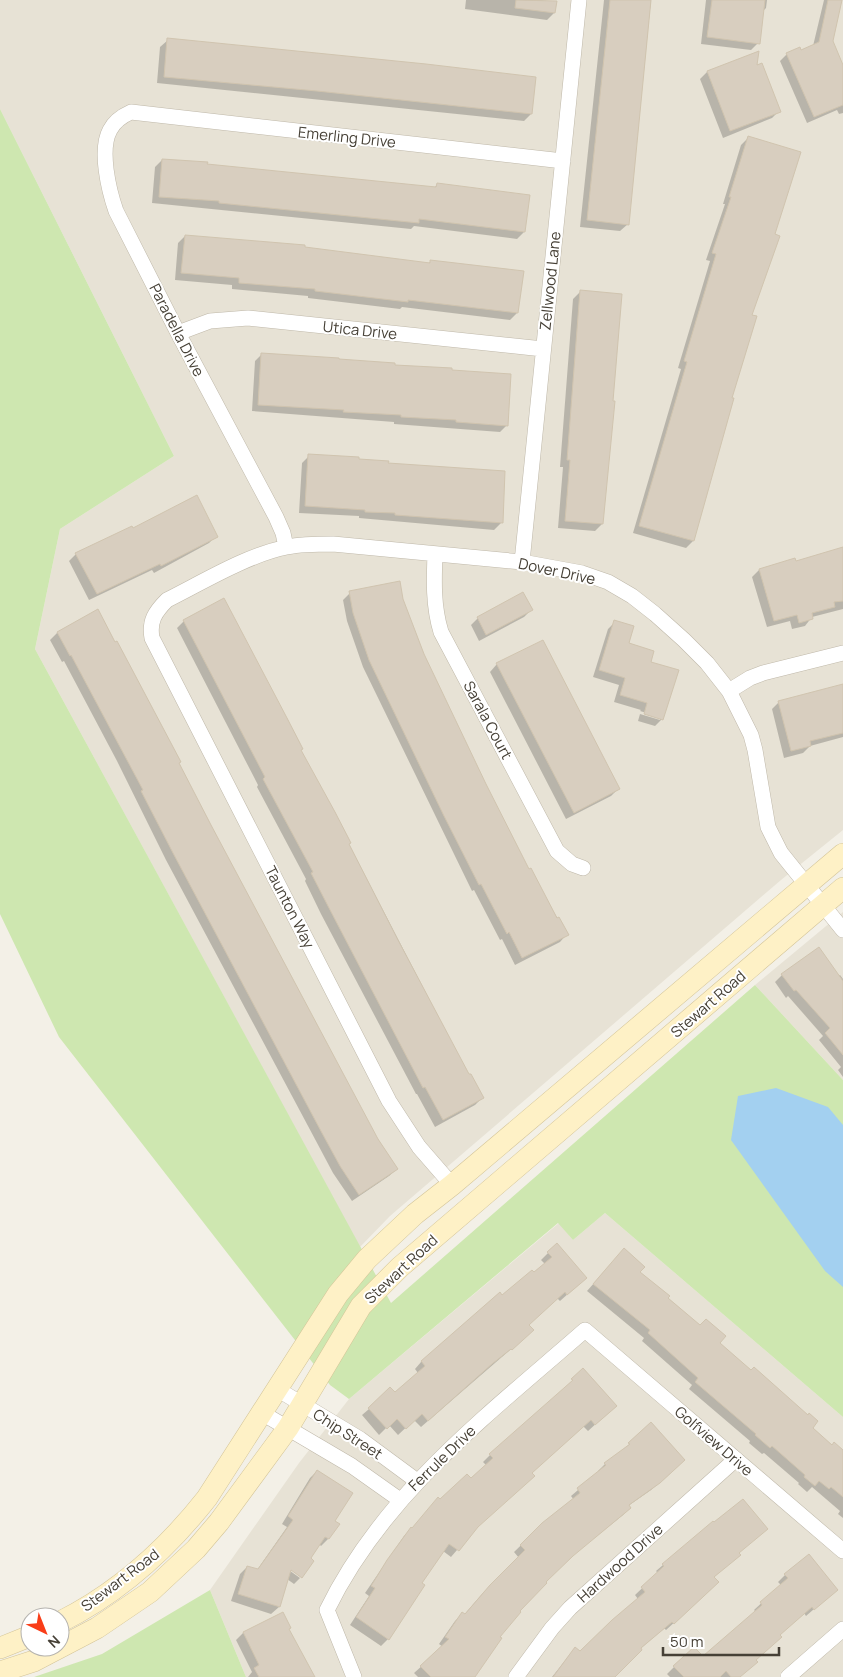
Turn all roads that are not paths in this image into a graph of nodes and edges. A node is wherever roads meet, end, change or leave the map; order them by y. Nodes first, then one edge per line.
1 (579, 0) edge
2 (131, 112) joint
3 (563, 161) junction
4 (178, 334) junction
5 (543, 349) junction
6 (286, 547) junction
7 (435, 554) junction
8 (522, 562) junction
9 (152, 618) joint
10 (843, 653) edge
11 (728, 691) junction
12 (843, 854) edge
13 (584, 868) dead end
14 (807, 886) junction
15 (843, 888) edge
16 (824, 905) junction
17 (843, 930) edge
18 (452, 1185) junction
19 (585, 1330) joint
20 (277, 1389) junction
21 (302, 1404) junction
22 (262, 1413) junction
23 (288, 1428) junction
24 (736, 1459) junction
25 (417, 1481) junction
26 (400, 1500) junction
27 (843, 1551) edge
28 (70, 1617) edge
29 (843, 1629) edge
30 (20, 1640) edge
31 (0, 1648) edge
32 (0, 1672) edge
33 (354, 1677) edge
34 (516, 1677) edge
35 (788, 1677) edge

1 - 3 street, Zellwood Lane
2 - 3 street, Emerling Drive
2 - 4 street, Paradella Drive
3 - 5 street, Zellwood Lane
4 - 5 street, Utica Drive
4 - 6 street, Paradella Drive
5 - 8 street, Zellwood Lane
6 - 7 street, Dover Drive
6 - 9 street, Dover Drive
7 - 8 street, Dover Drive
7 - 13 street, Sarala Court
8 - 11 street, Dover Drive
9 - 18 street, Taunton Way
10 - 11 street
11 - 14 street, Dover Drive
12 - 14 street, Stewart Road
14 - 16 street, Dover Drive
14 - 18 street, Stewart Road
15 - 16 street, Stewart Road
16 - 17 street, Dover Drive
16 - 21 street, Stewart Road
18 - 20 street, Stewart Road
19 - 24 street, Golfview Drive
19 - 25 street, Ferrule Drive
20 - 21 street, Chip Street
20 - 22 street, Stewart Road
21 - 23 street, Stewart Road
21 - 25 street, Chip Street
22 - 23 street, Chip Street
22 - 28 street, Stewart Road
23 - 26 street, Chip Street
23 - 32 street, Stewart Road
24 - 27 street, Golfview Drive
24 - 34 street, Hardwood Drive
25 - 26 street, Ferrule Drive
26 - 33 street, Ferrule Drive
29 - 35 street
30 - 31 street

